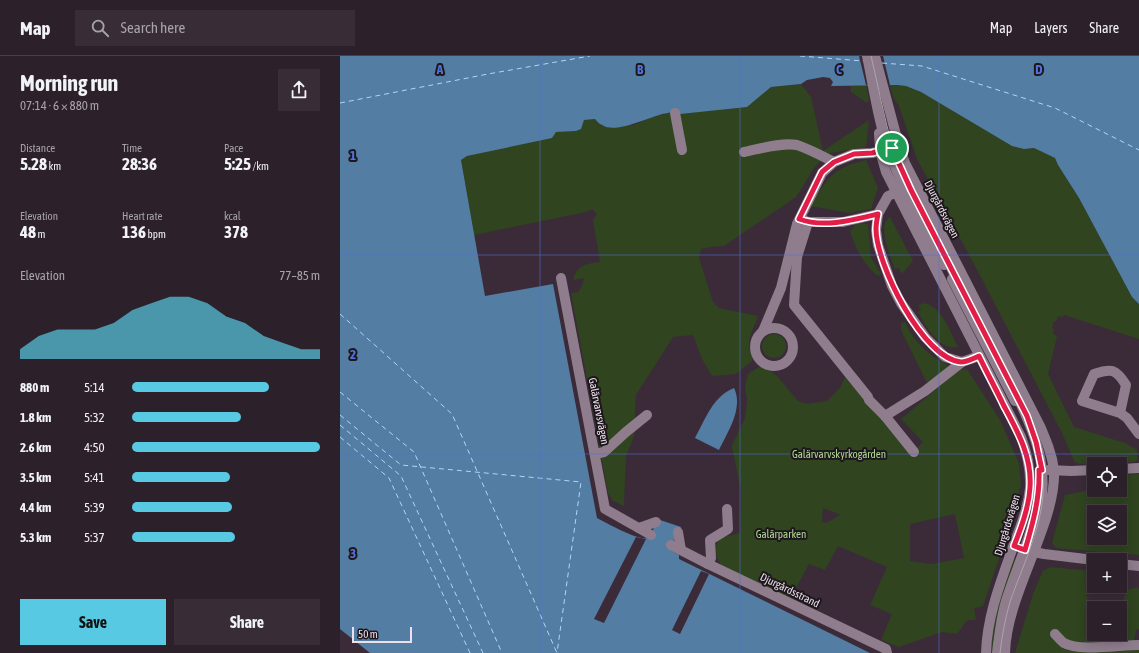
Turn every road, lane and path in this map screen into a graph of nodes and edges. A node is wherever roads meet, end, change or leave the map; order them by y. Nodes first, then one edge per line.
1 (867, 56) edge
2 (871, 56) edge
3 (875, 56) edge
4 (878, 85) junction
5 (675, 113) dead end
6 (890, 149) junction
7 (682, 150) dead end
8 (744, 152) dead end
9 (834, 162) junction
10 (895, 192) junction
11 (878, 214) junction
12 (804, 220) junction
13 (561, 278) dead end
14 (771, 314) junction
15 (777, 328) junction
16 (763, 331) junction
17 (979, 356) junction
18 (962, 362) junction
19 (1120, 413) junction
20 (647, 415) dead end
21 (885, 416) junction
22 (1139, 434) edge
23 (914, 452) dead end
24 (594, 454) junction
25 (1139, 468) edge
26 (1127, 469) edge
27 (1054, 470) junction
28 (1087, 470) edge
29 (1037, 471) junction
30 (727, 509) dead end
31 (656, 522) dead end
32 (639, 528) junction
33 (678, 532) dead end
34 (651, 535) dead end
35 (671, 544) dead end
36 (1014, 546) junction
37 (681, 550) junction
38 (1029, 551) junction
39 (1087, 559) edge
40 (708, 564) junction
41 (1127, 565) edge
42 (1139, 566) edge
43 (1055, 634) dead end
44 (1139, 645) edge
45 (887, 653) edge
46 (986, 653) edge
47 (996, 653) edge
48 (1000, 653) edge
49 (1005, 653) edge

1 - 4 street
2 - 4 street
3 - 4 street
4 - 6 street, Djurgårdsvägen
4 - 6 street, Djurgårdsvägen
5 - 7 street
6 - 9 street
6 - 10 street, Djurgårdsvägen
6 - 27 street, Djurgårdsvägen
6 - 29 street, Djurgårdsvägen
8 - 9 street
9 - 12 street
10 - 11 street
10 - 17 street, Djurgårdsvägen
11 - 12 street
11 - 18 street
12 - 14 street
12 - 21 street
13 - 24 street, Galärvarvsvägen
14 - 15 street
14 - 16 street
15 - 16 street
15 - 16 street
17 - 18 street
17 - 29 street, Djurgårdsvägen
18 - 21 street
19 - 19 street
19 - 22 street
20 - 24 street
21 - 23 street
24 - 32 street, Galärvarvsvägen
25 - 26 street
27 - 28 street
27 - 29 street
27 - 38 street, Djurgårdsvägen
29 - 36 street, Djurgårdsvägen
29 - 38 street, Djurgårdsvägen
30 - 40 street
31 - 32 street
32 - 34 street, Galärvarvsvägen
33 - 37 street
35 - 37 street, Djurgårdsstrand
36 - 38 street
36 - 46 street, Djurgårdsvägen
37 - 40 street, Djurgårdsstrand
38 - 39 street
38 - 47 street, Djurgårdsvägen
38 - 48 street, Djurgårdsvägen
38 - 49 street, Djurgårdsvägen
40 - 45 street, Djurgårdsstrand
41 - 42 street
43 - 44 street

